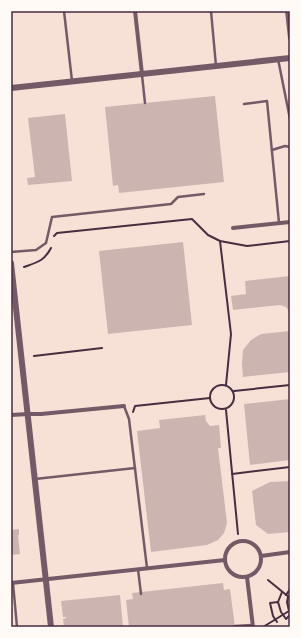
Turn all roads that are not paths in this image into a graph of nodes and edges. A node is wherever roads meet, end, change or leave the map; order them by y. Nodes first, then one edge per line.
1 (64, 11) edge
2 (135, 11) edge
3 (211, 11) edge
4 (287, 11) edge
5 (289, 21) edge
6 (290, 38) edge
7 (290, 58) edge
8 (278, 59) junction
9 (216, 66) junction
10 (142, 74) junction
11 (72, 82) junction
12 (11, 88) edge
13 (145, 103) dead end
14 (244, 104) dead end
15 (290, 119) edge
16 (290, 146) edge
17 (272, 150) junction
18 (204, 194) dead end
19 (290, 222) edge
20 (279, 223) junction
21 (233, 228) dead end
22 (11, 252) edge
23 (11, 263) edge
24 (124, 406) joint
25 (28, 414) junction
26 (11, 415) edge
27 (135, 468) junction
28 (35, 480) junction
29 (290, 552) edge
30 (261, 556) junction
31 (225, 560) junction
32 (147, 568) junction
33 (138, 569) junction
34 (247, 577) junction
35 (46, 580) junction
36 (12, 583) edge
37 (141, 594) dead end
38 (235, 626) edge
39 (252, 626) edge
40 (17, 627) edge
41 (51, 627) edge

1 - 11 lane
2 - 10 street
3 - 9 lane
4 - 5 street
5 - 6 street
7 - 8 street
8 - 9 street
8 - 15 lane
9 - 10 street
10 - 11 street
10 - 13 lane
11 - 12 street
14 - 17 lane
16 - 17 lane
17 - 20 lane
18 - 22 lane
19 - 20 street
20 - 21 street
23 - 25 street
24 - 25 street
24 - 27 lane
25 - 26 street
25 - 28 street
27 - 28 lane
27 - 32 lane
28 - 35 street
29 - 30 street
30 - 31 street
30 - 34 street
31 - 32 street
31 - 34 street
32 - 33 street
33 - 35 street
33 - 37 lane
34 - 39 street
35 - 36 street
35 - 41 street
36 - 40 lane
38 - 39 lane

